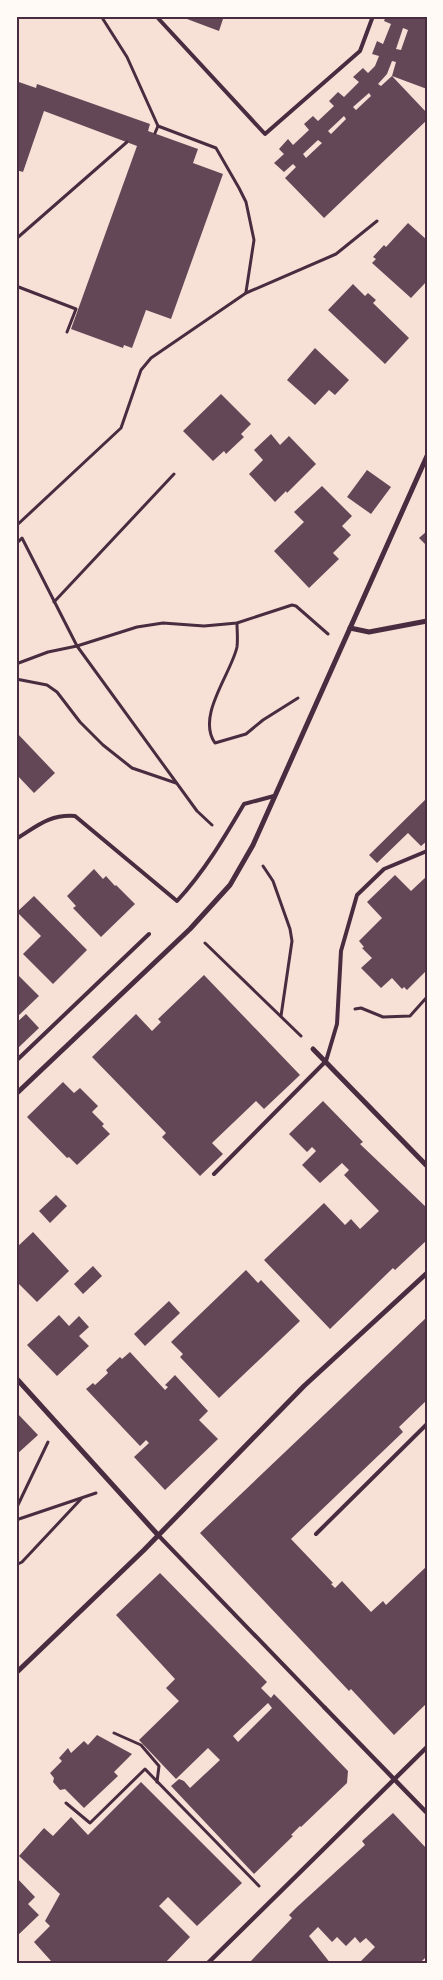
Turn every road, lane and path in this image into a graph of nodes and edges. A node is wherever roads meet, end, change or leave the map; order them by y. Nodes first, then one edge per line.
1 (101, 16) edge
2 (156, 16) edge
3 (372, 16) edge
4 (158, 126) junction
5 (155, 134) dead end
6 (127, 142) dead end
7 (377, 221) dead end
8 (16, 239) edge
9 (16, 286) edge
10 (246, 293) junction
11 (67, 332) dead end
12 (427, 456) edge
13 (174, 474) dead end
14 (16, 526) edge
15 (16, 540) edge
16 (54, 602) junction
17 (427, 621) edge
18 (238, 623) junction
19 (350, 628) junction
20 (329, 635) dead end
21 (77, 646) junction
22 (16, 664) edge
23 (16, 679) edge
24 (302, 695) dead end
25 (176, 783) junction
26 (274, 796) junction
27 (213, 826) dead end
28 (16, 840) edge
29 (427, 852) edge
30 (263, 864) dead end
31 (149, 934) dead end
32 (205, 943) dead end
33 (427, 997) edge
34 (338, 1009) junction
35 (281, 1016) junction
36 (295, 1030) dead end
37 (313, 1049) dead end
38 (16, 1061) edge
39 (326, 1061) junction
40 (16, 1094) edge
41 (427, 1166) edge
42 (214, 1174) dead end
43 (427, 1273) edge
44 (16, 1378) edge
45 (57, 1423) junction
46 (427, 1424) edge
47 (98, 1492) dead end
48 (81, 1499) junction
49 (16, 1509) edge
50 (16, 1520) edge
51 (316, 1534) dead end
52 (158, 1535) junction
53 (16, 1565) edge
54 (16, 1673) edge
55 (325, 1708) joint
56 (114, 1733) dead end
57 (427, 1747) edge
58 (394, 1780) junction
59 (157, 1782) junction
60 (66, 1803) dead end
61 (427, 1814) edge
62 (272, 1899) junction
63 (207, 1964) edge

1 - 4 path
2 - 3 lane
4 - 5 path
4 - 10 path
6 - 8 path
7 - 10 path
9 - 11 path
10 - 14 path
12 - 19 street
13 - 16 path
15 - 16 path
16 - 21 path
17 - 19 street
18 - 20 path
18 - 21 path
18 - 24 path
19 - 26 street
21 - 22 path
21 - 25 path
23 - 25 path
25 - 27 path
26 - 28 lane
26 - 40 street
29 - 34 lane
30 - 35 path
31 - 38 lane
32 - 35 path
33 - 34 path
34 - 39 lane
35 - 36 path
37 - 39 street
39 - 41 street
39 - 42 lane
43 - 52 street
44 - 45 street
45 - 49 path
45 - 52 street
46 - 51 lane
47 - 48 path
48 - 50 path
48 - 53 path
52 - 54 street
52 - 55 lane
55 - 58 street
56 - 59 path
57 - 58 street
58 - 61 street
58 - 62 street
59 - 60 path
59 - 62 path
62 - 63 street

